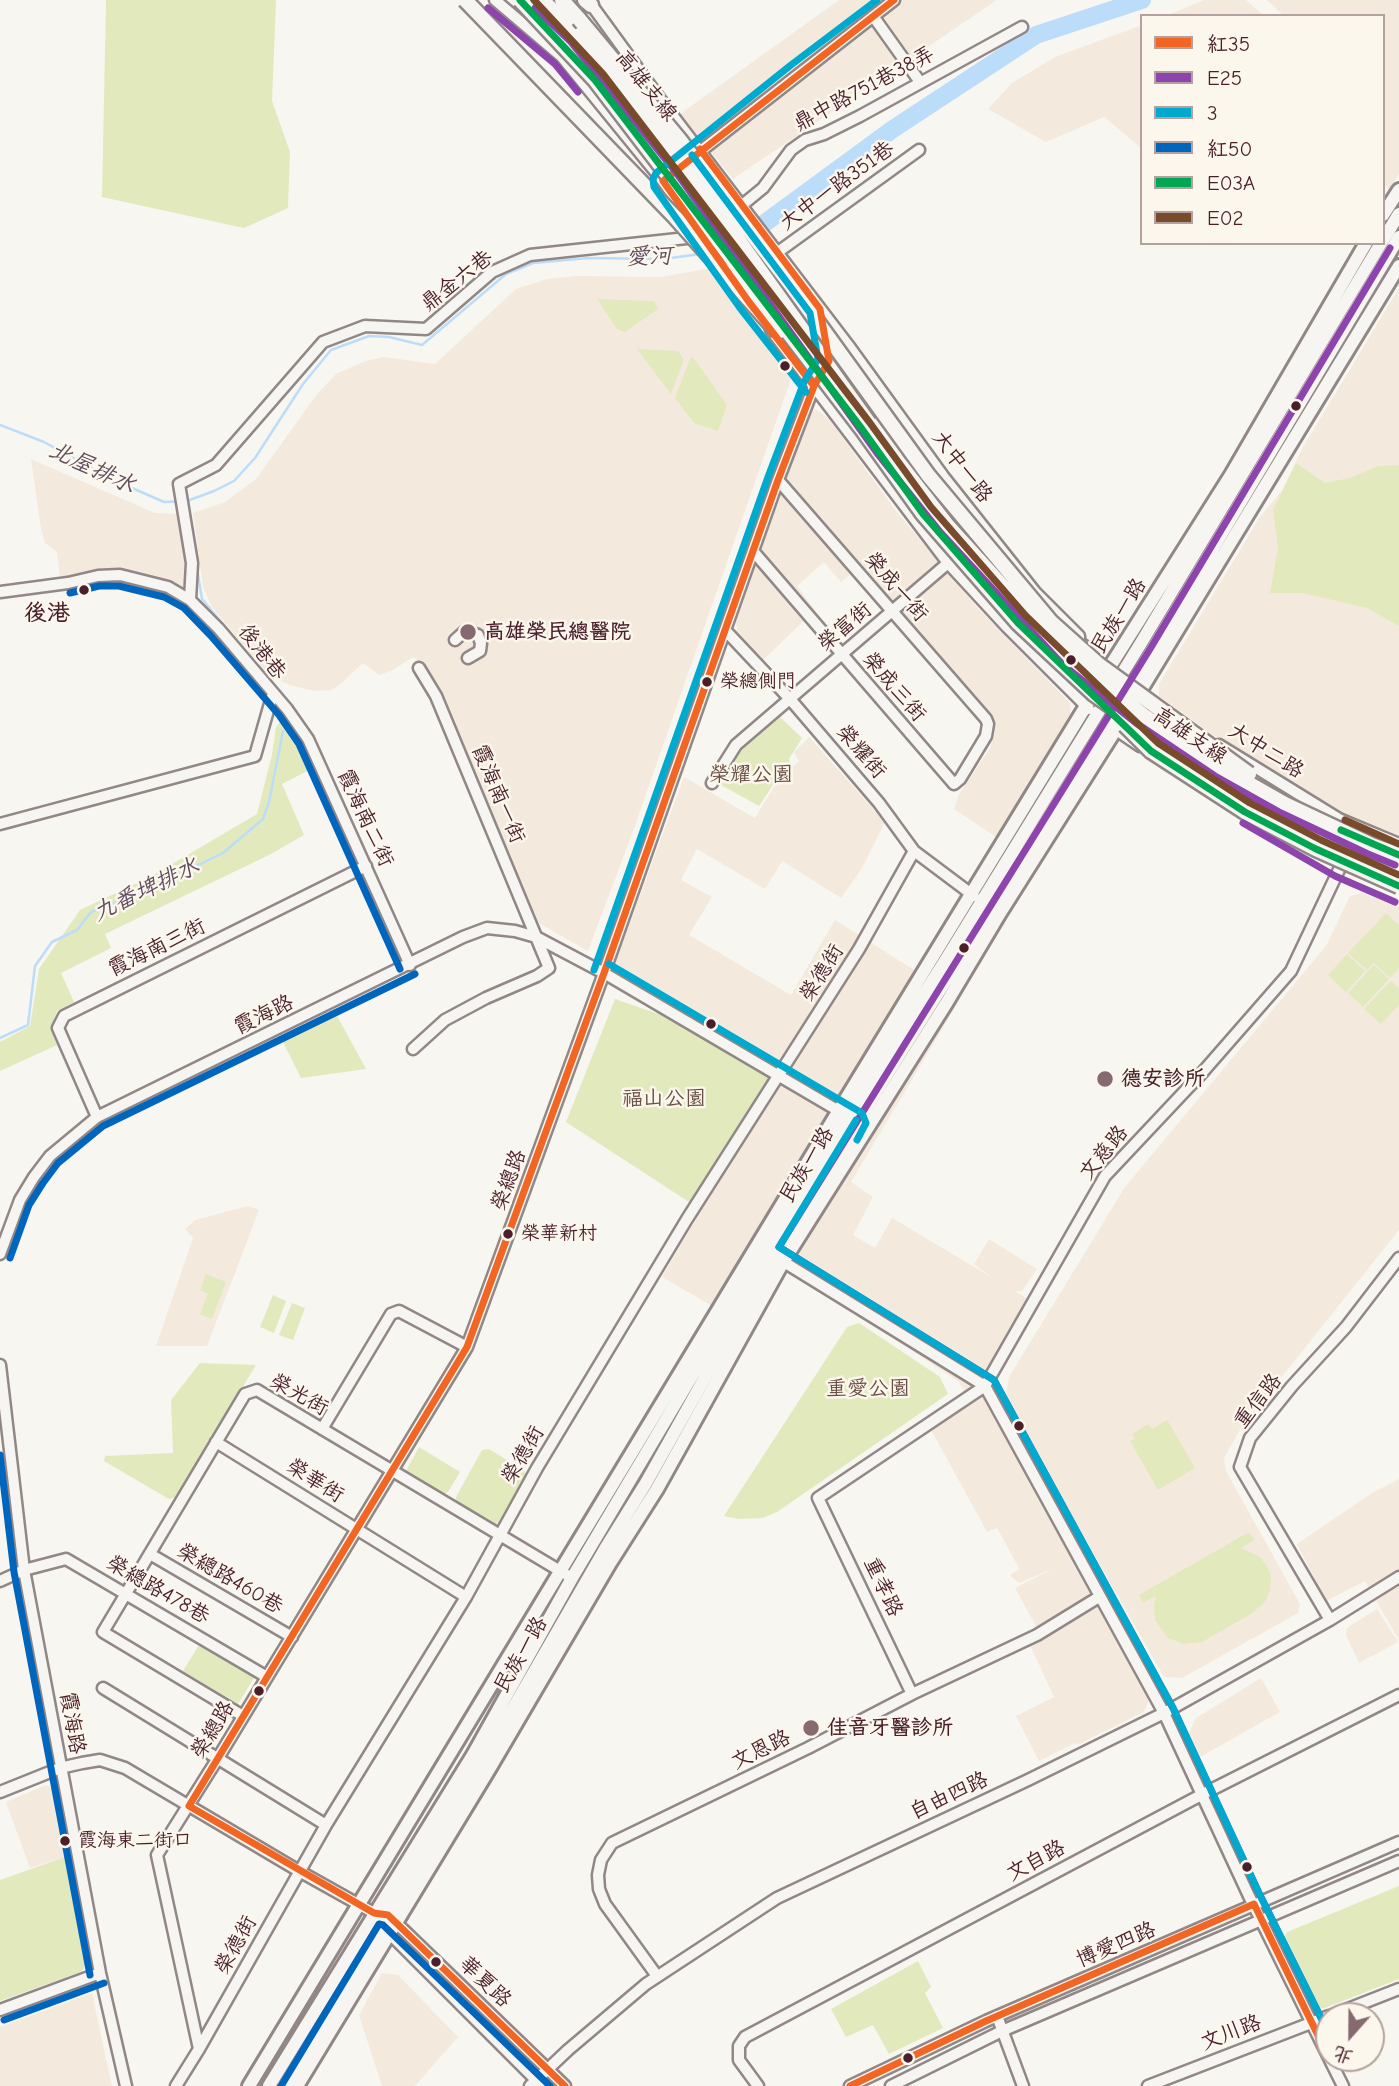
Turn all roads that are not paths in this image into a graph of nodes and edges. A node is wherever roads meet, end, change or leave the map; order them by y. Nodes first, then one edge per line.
1 (465, 0) edge
2 (495, 0) edge
3 (520, 0) edge
4 (542, 0) edge
5 (555, 0) edge
6 (562, 0) edge
7 (894, 0) edge
8 (588, 2) edge
9 (873, 16) junction
10 (1022, 27) dead end
11 (579, 35) junction
12 (920, 82) junction
13 (700, 149) junction
14 (919, 150) dead end
15 (672, 165) junction
16 (663, 181) junction
17 (1399, 190) edge
18 (741, 206) junction
19 (1385, 212) edge
20 (1399, 214) edge
21 (728, 233) junction
22 (703, 237) junction
23 (1392, 239) edge
24 (1365, 245) edge
25 (778, 252) junction
26 (1399, 266) edge
27 (1342, 296) junction
28 (769, 300) junction
29 (749, 302) junction
30 (821, 309) junction
31 (829, 361) junction
32 (822, 372) junction
33 (814, 386) junction
34 (862, 429) junction
35 (778, 480) junction
36 (753, 551) junction
37 (948, 563) junction
38 (0, 592) edge
39 (190, 600) junction
40 (892, 613) junction
41 (725, 630) junction
42 (455, 640) dead end
43 (1083, 645) junction
44 (841, 656) junction
45 (468, 658) dead end
46 (1111, 665) junction
47 (1048, 667) junction
48 (419, 668) dead end
49 (1133, 682) junction
50 (273, 693) junction
51 (790, 699) junction
52 (1090, 700) junction
53 (1106, 723) junction
54 (712, 783) dead end
55 (954, 784) joint
56 (1286, 804) junction
57 (0, 824) edge
58 (1359, 827) junction
59 (1399, 844) edge
60 (914, 851) junction
61 (1399, 855) edge
62 (1343, 862) junction
63 (366, 866) junction
64 (1399, 869) edge
65 (1399, 877) edge
66 (1399, 886) edge
67 (1399, 892) edge
68 (986, 905) junction
69 (536, 937) junction
70 (410, 965) junction
71 (604, 973) junction
72 (413, 1049) dead end
73 (779, 1075) junction
74 (97, 1117) junction
75 (852, 1118) junction
76 (0, 1254) edge
77 (770, 1254) junction
78 (1399, 1258) edge
79 (467, 1347) junction
80 (0, 1365) edge
81 (985, 1386) junction
82 (322, 1429) junction
83 (216, 1442) junction
84 (393, 1470) junction
85 (818, 1498) joint
86 (356, 1529) junction
87 (499, 1536) junction
88 (150, 1554) junction
89 (24, 1570) junction
90 (560, 1571) junction
91 (1399, 1577) edge
92 (572, 1578) junction
93 (0, 1581) edge
94 (126, 1593) junction
95 (466, 1597) junction
96 (1099, 1597) junction
97 (1330, 1620) junction
98 (292, 1637) junction
99 (267, 1677) junction
100 (103, 1688) dead end
101 (912, 1694) junction
102 (1399, 1695) edge
103 (1164, 1713) junction
104 (243, 1716) junction
105 (218, 1758) junction
106 (61, 1768) junction
107 (0, 1792) edge
108 (1203, 1794) junction
109 (189, 1805) junction
110 (326, 1825) junction
111 (1399, 1842) edge
112 (1399, 1861) edge
113 (299, 1871) junction
114 (360, 1904) junction
115 (1254, 1904) junction
116 (374, 1913) junction
117 (1262, 1920) junction
118 (389, 1925) junction
119 (100, 1973) junction
120 (657, 1976) junction
121 (1399, 1989) edge
122 (1365, 2002) edge
123 (0, 2010) edge
124 (997, 2016) junction
125 (1315, 2022) edge
126 (1312, 2023) junction
127 (1315, 2029) edge
128 (1002, 2031) junction
129 (199, 2049) junction
130 (548, 2069) junction
131 (868, 2082) edge
132 (536, 2084) edge
133 (125, 2086) edge
134 (176, 2086) edge
135 (249, 2086) edge
136 (269, 2086) edge
137 (284, 2086) edge
138 (298, 2086) edge
139 (565, 2086) edge
140 (758, 2086) edge
141 (850, 2086) edge
142 (891, 2086) edge
143 (1023, 2086) edge
144 (1148, 2086) edge

1 - 34 highway, bridge
2 - 16 street
3 - 15 highway
3 - 34 highway, 高雄支線, bridge
4 - 11 highway, 高雄支線
5 - 11 highway
6 - 56 highway, bridge
7 - 9 street
8 - 13 street, 大中一路
9 - 12 street
9 - 13 street
10 - 12 street, 鼎中路751巷38弄
11 - 21 highway, 高雄支線, bridge
12 - 18 street, 鼎中路751巷38弄
13 - 15 street
13 - 18 street, 大中一路
14 - 25 street, 大中一路351巷
15 - 16 street
15 - 21 street, 大中一路
16 - 22 street
17 - 19 main road
18 - 25 street, 大中一路
20 - 23 main road, 民族一路
21 - 28 street, 大中一路
21 - 43 highway, bridge
21 - 56 highway, 高雄支線, bridge
22 - 29 street
22 - 39 street, 鼎金六巷
23 - 27 main road, 民族一路
23 - 49 main road, 民族一路
24 - 27 main road, 民族一路
25 - 30 street, 大中一路
26 - 49 main road, 民族一路
27 - 46 main road, 民族一路
27 - 49 main road, 民族一路
28 - 29 street
28 - 31 street, 大中一路
28 - 32 street, 大中一路
29 - 33 street
30 - 31 street, 大中一路
30 - 43 street, 大中一路
31 - 32 street, 榮總路
31 - 43 street, 大中一路
32 - 33 street, 榮總路
33 - 35 street, 榮總路
33 - 37 street
34 - 52 highway, 高雄支線, bridge
35 - 36 street, 榮總路
35 - 40 street, 榮成一街
36 - 41 street, 榮總路
36 - 44 street, 榮成三街
37 - 40 street, 榮富街
37 - 47 street
38 - 39 street, 後港巷
39 - 50 street, 後港巷
40 - 44 street, 榮富街
40 - 55 street, 榮成一街
41 - 51 street, 榮耀街
41 - 71 street, 榮總路
42 - 45 street
43 - 46 street, 大中一路
43 - 47 street
44 - 51 street, 榮富街
44 - 55 street, 榮成三街
46 - 49 street, 大中一路
46 - 52 main road, 民族一路
47 - 52 street
48 - 69 street, 霞海南一街
49 - 53 main road, 民族一路
49 - 58 street, 大中二路
50 - 57 street, 後港巷
50 - 63 street, 霞海南二街
51 - 54 street, 榮富街
51 - 60 street, 榮耀街
52 - 53 street
52 - 64 highway, 高雄支線, bridge
52 - 66 highway, bridge
52 - 68 main road, 民族一路
53 - 62 street
53 - 68 main road, 民族一路
56 - 61 highway, 高雄支線, bridge
58 - 59 street, 大中二路
58 - 62 street, 文慈路
60 - 68 street, 榮耀街
60 - 73 street, 榮德街
62 - 65 street
62 - 67 street
62 - 81 street, 文慈路
63 - 70 street, 霞海南二街
63 - 74 street, 霞海南三街
68 - 75 main road, 民族一路
68 - 75 main road, 民族一路
69 - 70 street, 霞海路
69 - 71 street, 霞海路
69 - 72 street, 霞海南一街
70 - 74 street, 霞海路
71 - 73 street, 霞海路
71 - 79 street, 榮總路
73 - 75 street, 霞海路
73 - 87 street, 榮德街
74 - 76 street, 霞海路
75 - 77 main road, 民族一路
75 - 77 main road, 民族一路
77 - 81 street
77 - 90 main road, 民族一路
77 - 92 main road, 民族一路
77 - 118 main road, 民族一路
78 - 97 street, 重信路
79 - 82 street
79 - 84 street, 榮總路
80 - 89 street, 霞海路
81 - 85 street, 文慈路
81 - 96 street
82 - 83 street, 榮光街
82 - 84 street, 榮光街
83 - 86 street, 榮華街
83 - 88 street, 榮光街
84 - 86 street, 榮總路
84 - 87 street, 榮光街
85 - 101 street, 重孝路
86 - 95 street, 榮華街
86 - 98 street, 榮總路
87 - 90 street, 榮光街
87 - 95 street, 榮德街
88 - 94 street, 榮光街
88 - 98 street, 榮總路460巷
89 - 93 street, 榮總路478巷
89 - 94 street, 榮總路478巷
89 - 106 street, 霞海路
90 - 92 street, 榮光街
90 - 114 main road, 民族一路
91 - 97 street, 自由四路
92 - 116 main road, 民族一路
94 - 99 street, 榮總路478巷
94 - 104 street, 榮光街
95 - 110 street, 榮德街
96 - 101 street, 文恩路
96 - 103 street
97 - 103 street, 自由四路
98 - 99 street, 榮總路
99 - 104 street, 榮總路
100 - 105 street
101 - 120 street, 文恩路
102 - 108 street, 文自路
103 - 108 street
103 - 120 street, 自由四路
104 - 105 street, 榮總路
105 - 109 street, 榮總路
105 - 110 street
106 - 107 street
106 - 109 street
106 - 119 street, 霞海路
108 - 115 street
108 - 140 street, 文自路
109 - 113 street
109 - 129 street, 榮總路
110 - 113 street, 榮德街
111 - 115 street, 博愛四路
112 - 117 street, 博愛四路
113 - 114 street
113 - 129 street, 榮德街
114 - 116 street
114 - 135 main road, 民族一路
115 - 117 street
115 - 124 street, 博愛四路
116 - 118 street
116 - 136 main road, 民族一路
117 - 126 street
117 - 128 street, 博愛四路
118 - 130 street, 華夏路
118 - 132 street, 華夏路
118 - 137 main road, 民族一路
118 - 138 main road, 民族一路
119 - 123 street
119 - 133 street, 霞海路
120 - 130 street, 自由四路
121 - 122 street, 文川路
124 - 128 street
124 - 131 street, 博愛四路
125 - 126 street, 文川路
126 - 127 street
126 - 144 street, 文川路
128 - 142 street, 博愛四路
128 - 143 street
129 - 134 street, 榮德街
130 - 132 street, 自由四路
130 - 139 street, 華夏路
131 - 141 street, 博愛四路

